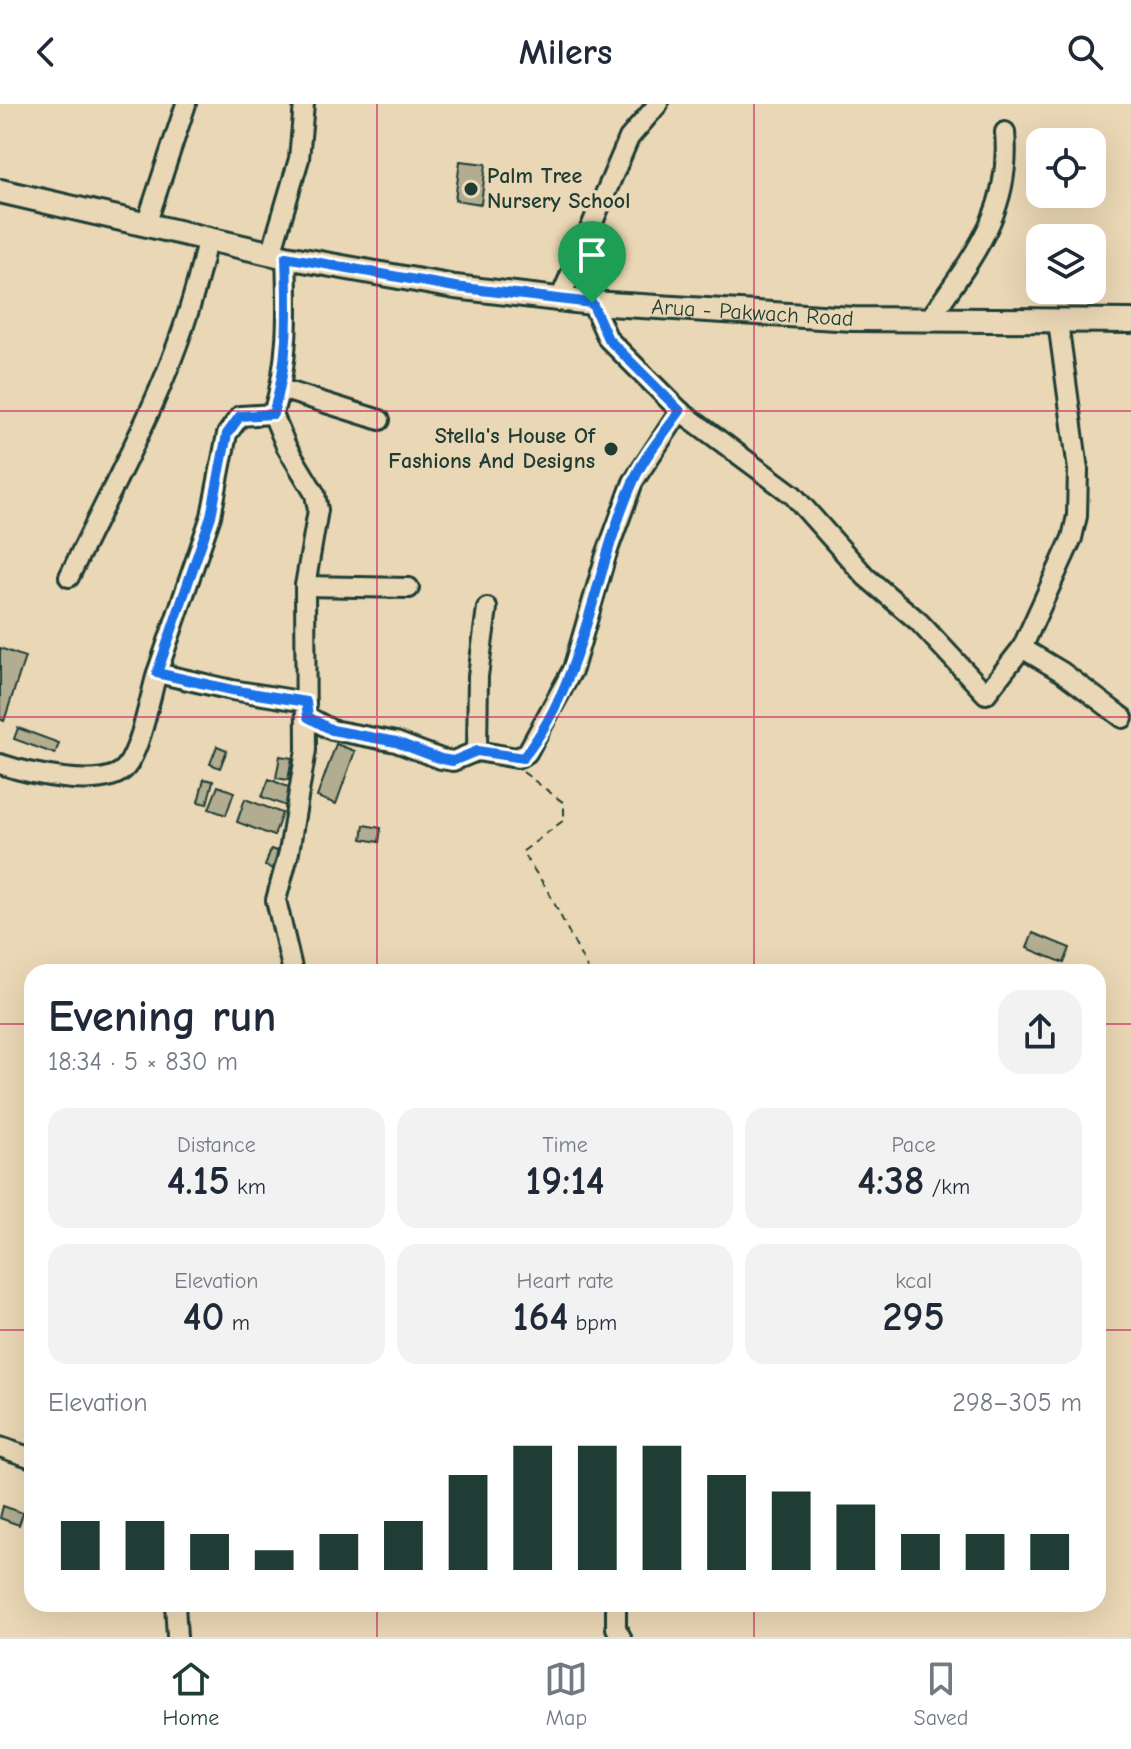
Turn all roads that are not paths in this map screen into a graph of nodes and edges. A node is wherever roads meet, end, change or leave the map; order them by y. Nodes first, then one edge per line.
1 (186, 104) edge
2 (304, 104) edge
3 (658, 104) edge
4 (1005, 132) dead end
5 (0, 191) edge
6 (146, 225) junction
7 (207, 239) junction
8 (278, 255) junction
9 (560, 299) junction
10 (592, 303) junction
11 (931, 317) junction
12 (1131, 321) edge
13 (1058, 322) junction
14 (281, 389) junction
15 (680, 411) junction
16 (273, 414) junction
17 (380, 420) dead end
18 (69, 577) dead end
19 (305, 586) junction
20 (409, 588) dead end
21 (487, 608) dead end
22 (1022, 648) junction
23 (157, 673) junction
24 (307, 709) junction
25 (1123, 718) dead end
26 (477, 751) junction
27 (0, 764) edge
28 (291, 964) edge
29 (0, 1447) edge
30 (24, 1455) edge
31 (175, 1612) edge
32 (616, 1612) edge
33 (177, 1637) edge
34 (621, 1637) edge

1 - 6 street
2 - 8 street
3 - 9 street
4 - 11 street
5 - 6 main road, Arua - Pakwach Road
6 - 7 main road, Arua - Pakwach Road
7 - 8 main road, Arua - Pakwach Road
7 - 18 street
8 - 9 main road, Arua - Pakwach Road
8 - 14 street
9 - 10 main road, Arua - Pakwach Road
10 - 11 main road, Arua - Pakwach Road
10 - 15 street
11 - 13 main road, Arua - Pakwach Road
12 - 13 main road, Arua - Pakwach Road
13 - 22 street
14 - 16 street
14 - 17 street
15 - 22 street
15 - 26 street
16 - 19 street
16 - 23 street
19 - 20 street
19 - 24 street
21 - 26 street
22 - 25 street
23 - 24 street
23 - 27 street
24 - 26 street
24 - 28 street
29 - 30 street
31 - 33 street
32 - 34 street

